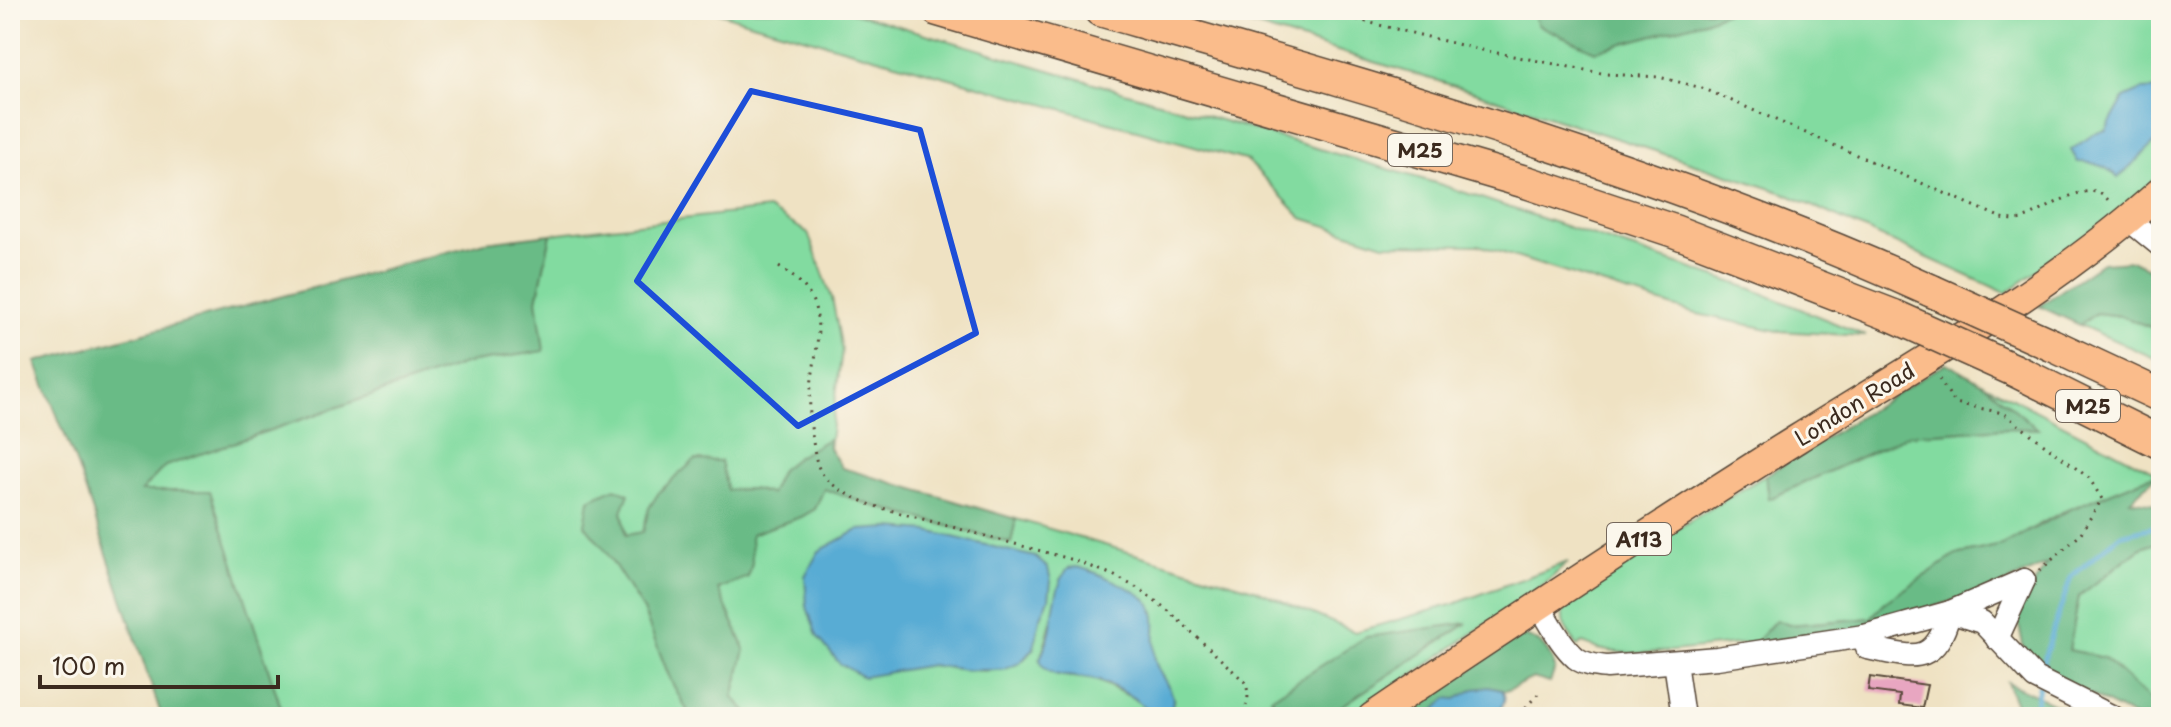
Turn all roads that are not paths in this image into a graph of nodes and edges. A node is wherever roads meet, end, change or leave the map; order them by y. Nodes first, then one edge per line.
1 (938, 10) edge
2 (1100, 10) edge
3 (2161, 191) edge
4 (2124, 223) junction
5 (2161, 246) edge
6 (2161, 396) edge
7 (2161, 443) edge
8 (1539, 605) junction
9 (1950, 612) junction
10 (1864, 636) junction
11 (1997, 639) junction
12 (1675, 662) junction
13 (1372, 717) edge
14 (1683, 717) edge
15 (2113, 717) edge

1 - 7 highway, M25, bridge
2 - 6 highway, M25, bridge
3 - 4 main road, London Road / A113
4 - 5 street
4 - 8 main road, London Road / A113
8 - 12 street
8 - 13 main road, London Road / A113
9 - 10 street
9 - 10 street
9 - 11 street
9 - 11 street
10 - 12 street
11 - 15 street
12 - 14 street

